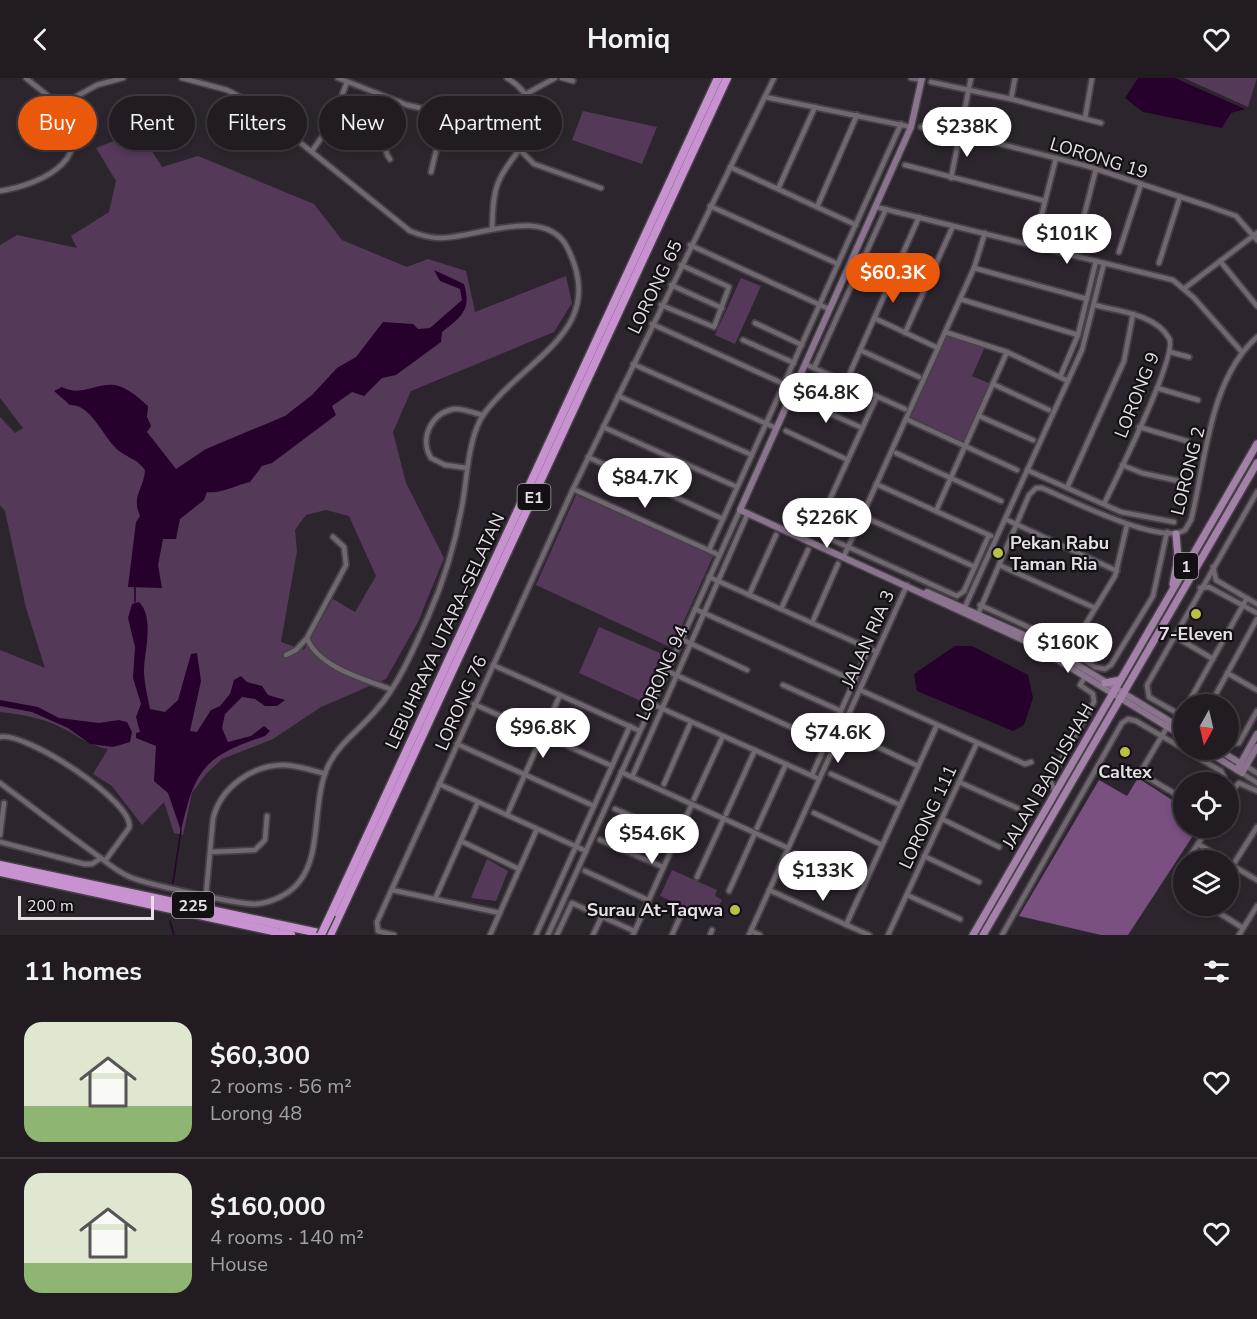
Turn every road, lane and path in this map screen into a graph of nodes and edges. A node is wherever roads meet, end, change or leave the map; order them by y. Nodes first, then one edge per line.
1 (26, 78) edge
2 (123, 78) edge
3 (182, 78) edge
4 (338, 78) edge
5 (507, 78) edge
6 (555, 78) edge
7 (562, 78) edge
8 (718, 78) edge
9 (727, 78) edge
10 (774, 78) edge
11 (911, 78) edge
12 (971, 78) edge
13 (1015, 78) edge
14 (1092, 78) edge
15 (922, 79) edge
16 (573, 81) dead end
17 (347, 82) junction
18 (931, 82) dead end
19 (969, 90) junction
20 (526, 94) joint
21 (47, 96) edge
22 (77, 96) edge
23 (384, 96) edge
24 (765, 97) junction
25 (1011, 99) junction
26 (815, 107) junction
27 (857, 115) junction
28 (1084, 118) junction
29 (1101, 123) dead end
30 (901, 124) junction
31 (921, 127) dead end
32 (911, 128) junction
33 (961, 134) junction
34 (73, 150) edge
35 (386, 150) edge
36 (436, 150) edge
37 (312, 151) junction
38 (521, 151) joint
39 (1056, 158) junction
40 (390, 159) dead end
41 (906, 165) dead end
42 (730, 167) junction
43 (1096, 169) junction
44 (430, 172) dead end
45 (951, 178) junction
46 (1141, 184) junction
47 (601, 188) dead end
48 (778, 189) junction
49 (0, 191) edge
50 (1180, 197) junction
51 (1045, 201) junction
52 (710, 206) junction
53 (817, 207) junction
54 (876, 207) junction
55 (886, 209) junction
56 (919, 217) junction
57 (856, 225) junction
58 (953, 226) junction
59 (492, 229) junction
60 (985, 233) junction
61 (1256, 236) edge
62 (690, 245) junction
63 (1034, 245) junction
64 (1119, 252) dead end
65 (1074, 255) junction
66 (1096, 261) junction
67 (1220, 261) junction
68 (1104, 262) junction
69 (1159, 263) dead end
70 (838, 264) junction
71 (681, 265) junction
72 (974, 268) junction
73 (671, 285) junction
74 (1185, 288) junction
75 (1087, 299) junction
76 (960, 300) junction
77 (661, 304) junction
78 (820, 305) junction
79 (1094, 305) junction
80 (1257, 306) edge
81 (722, 308) junction
82 (829, 309) junction
83 (1133, 315) junction
84 (874, 318) junction
85 (755, 323) dead end
86 (652, 324) junction
87 (945, 332) junction
88 (905, 333) junction
89 (1078, 335) junction
90 (1257, 337) edge
91 (742, 340) dead end
92 (802, 345) junction
93 (938, 348) junction
94 (860, 350) junction
95 (1007, 352) junction
96 (1170, 352) junction
97 (1242, 352) junction
98 (1189, 357) dead end
99 (794, 363) junction
100 (633, 364) junction
101 (805, 364) junction
102 (814, 368) junction
103 (919, 377) dead end
104 (1060, 377) junction
105 (1068, 381) junction
106 (846, 382) junction
107 (784, 384) junction
108 (993, 384) junction
109 (1157, 388) junction
110 (618, 396) junction
111 (877, 396) junction
112 (800, 400) dead end
113 (1198, 400) dead end
114 (905, 409) dead end
115 (1049, 410) dead end
116 (482, 415) junction
117 (979, 416) junction
118 (906, 419) junction
119 (766, 424) junction
120 (603, 427) junction
121 (1139, 427) junction
122 (776, 428) junction
123 (862, 428) junction
124 (786, 431) dead end
125 (1033, 440) dead end
126 (1187, 441) dead end
127 (1257, 444) edge
128 (965, 446) junction
129 (896, 453) dead end
130 (752, 455) junction
131 (588, 457) junction
132 (848, 460) junction
133 (1257, 464) edge
134 (1122, 465) junction
135 (467, 468) junction
136 (1017, 470) dead end
137 (1027, 470) junction
138 (951, 478) junction
139 (1179, 481) dead end
140 (876, 484) junction
141 (738, 487) junction
142 (1067, 488) junction
143 (573, 489) junction
144 (1257, 492) edge
145 (1001, 501) dead end
146 (1104, 504) junction
147 (740, 510) junction
148 (936, 511) junction
149 (748, 513) junction
150 (862, 516) junction
151 (723, 519) junction
152 (1005, 519) junction
153 (1174, 522) dead end
154 (1016, 524) junction
155 (1127, 525) junction
156 (1167, 532) junction
157 (1176, 534) junction
158 (776, 535) dead end
159 (989, 535) junction
160 (333, 537) dead end
161 (996, 538) junction
162 (848, 547) junction
163 (709, 550) junction
164 (808, 550) dead end
165 (719, 555) junction
166 (844, 556) junction
167 (838, 564) dead end
168 (999, 565) junction
169 (975, 567) junction
170 (1213, 567) junction
171 (1117, 571) junction
172 (709, 577) junction
173 (718, 581) junction
174 (907, 585) junction
175 (1200, 588) junction
176 (1171, 592) junction
177 (749, 595) junction
178 (1247, 598) junction
179 (1257, 604) edge
180 (980, 605) junction
181 (1243, 606) junction
182 (1095, 608) junction
183 (695, 609) junction
184 (781, 609) junction
185 (964, 610) junction
186 (704, 613) junction
187 (1257, 613) edge
188 (978, 614) junction
189 (1257, 619) edge
190 (812, 623) junction
191 (1174, 636) junction
192 (307, 638) junction
193 (681, 639) junction
194 (690, 644) junction
195 (869, 648) junction
196 (1070, 650) junction
197 (877, 652) junction
198 (286, 655) dead end
199 (1065, 658) junction
200 (1213, 658) junction
201 (493, 664) junction
202 (747, 670) dead end
203 (667, 671) junction
204 (1227, 673) junction
205 (675, 675) junction
206 (1085, 677) junction
207 (1120, 680) junction
208 (855, 681) junction
209 (1105, 683) junction
210 (783, 685) dead end
211 (390, 689) junction
212 (860, 690) junction
213 (1257, 690) edge
214 (1113, 692) junction
215 (1193, 694) edge
216 (1216, 694) edge
217 (560, 695) junction
218 (1122, 697) junction
219 (474, 704) junction
220 (652, 704) junction
221 (660, 708) junction
222 (1173, 709) edge
223 (841, 711) junction
224 (1257, 711) edge
225 (691, 722) junction
226 (1168, 724) junction
227 (937, 725) junction
228 (630, 726) junction
229 (1173, 726) edge
230 (1173, 728) edge
231 (640, 730) junction
232 (542, 734) junction
233 (850, 734) dead end
234 (1257, 734) edge
235 (723, 736) junction
236 (1161, 736) junction
237 (0, 737) edge
238 (826, 743) junction
239 (976, 743) junction
240 (1173, 743) edge
241 (1239, 743) edge
242 (457, 744) junction
243 (1257, 747) edge
244 (755, 750) junction
245 (1202, 760) edge
246 (1220, 760) edge
247 (1236, 760) edge
248 (1031, 762) dead end
249 (786, 764) junction
250 (1244, 765) junction
251 (612, 766) junction
252 (918, 766) junction
253 (621, 772) junction
254 (1222, 772) edge
255 (1240, 772) junction
256 (1257, 773) edge
257 (325, 774) junction
258 (524, 774) junction
259 (831, 774) dead end
260 (812, 775) junction
261 (632, 777) junction
262 (819, 779) junction
263 (959, 782) junction
264 (0, 783) edge
265 (1239, 783) edge
266 (1257, 783) edge
267 (439, 784) junction
268 (664, 784) dead end
269 (1257, 791) edge
270 (1055, 792) junction
271 (1173, 792) edge
272 (478, 802) junction
273 (693, 802) junction
274 (4, 803) dead end
275 (900, 805) junction
276 (594, 806) junction
277 (615, 808) dead end
278 (1017, 808) dead end
279 (814, 813) dead end
280 (507, 815) junction
281 (267, 816) dead end
282 (725, 816) junction
283 (942, 819) junction
284 (1257, 827) edge
285 (537, 829) junction
286 (756, 830) junction
287 (0, 835) edge
288 (677, 836) junction
289 (1202, 838) edge
290 (600, 840) dead end
291 (461, 841) junction
292 (0, 842) edge
293 (1198, 844) junction
294 (882, 845) junction
295 (576, 846) junction
296 (999, 847) dead end
297 (788, 848) junction
298 (1194, 850) edge
299 (1208, 850) edge
300 (1239, 850) edge
301 (586, 851) junction
302 (210, 852) junction
303 (795, 854) dead end
304 (924, 856) junction
305 (103, 859) junction
306 (0, 865) edge
307 (663, 867) junction
308 (519, 869) junction
309 (1239, 869) edge
310 (585, 871) dead end
311 (0, 873) edge
312 (697, 877) dead end
313 (1257, 880) edge
314 (979, 882) dead end
315 (865, 884) junction
316 (392, 890) junction
317 (769, 890) junction
318 (729, 891) dead end
319 (206, 895) junction
320 (907, 895) junction
321 (435, 899) junction
322 (648, 900) junction
323 (1257, 906) edge
324 (500, 913) junction
325 (335, 915) junction
326 (681, 915) dead end
327 (602, 916) junction
328 (1224, 916) edge
329 (960, 919) dead end
330 (846, 925) junction
331 (1244, 928) junction
332 (633, 933) edge
333 (750, 933) edge
334 (291, 935) edge
335 (321, 935) edge
336 (329, 935) edge
337 (394, 935) edge
338 (490, 935) edge
339 (536, 935) edge
340 (548, 935) edge
341 (557, 935) edge
342 (593, 935) edge
343 (672, 935) edge
344 (760, 935) edge
345 (869, 935) edge
346 (888, 935) edge
347 (973, 935) edge
348 (983, 935) edge
349 (1002, 935) edge
350 (1239, 935) edge

1 - 21 street
2 - 22 street
3 - 37 street
4 - 17 street
5 - 20 street
6 - 20 street
7 - 16 street
8 - 325 highway, LEBUHRAYA UTARA–SELATAN / E1
9 - 325 highway, LEBUHRAYA UTARA–SELATAN / E1
10 - 24 street, LORONG 65
11 - 15 street
12 - 19 street
13 - 25 street
14 - 28 street
15 - 32 street
17 - 23 street
17 - 37 street
18 - 19 street
19 - 25 street
19 - 33 street
24 - 26 street
24 - 42 street, LORONG 65
25 - 28 street
26 - 27 street
26 - 48 street
27 - 30 street
27 - 53 street
28 - 29 street
30 - 32 street
30 - 57 street
31 - 33 street, LORONG 19
32 - 54 street
33 - 39 street, LORONG 19
33 - 45 street
34 - 49 street
35 - 40 street
36 - 44 street
37 - 59 street
38 - 47 street
38 - 59 street
39 - 43 street, LORONG 19
39 - 51 street
41 - 45 street
42 - 48 street
42 - 52 street, LORONG 65
43 - 46 street, LORONG 19
43 - 65 street
45 - 51 street
46 - 50 street, LORONG 19
46 - 64 street
48 - 53 street
50 - 61 street, LORONG 19
50 - 69 street
51 - 63 street
52 - 62 street, LORONG 65
52 - 70 street
53 - 57 street
54 - 55 street
54 - 82 street
55 - 56 street
55 - 102 street
56 - 58 street
56 - 84 street
57 - 70 street
58 - 60 street
58 - 88 street
59 - 116 street
60 - 63 street
60 - 72 street
61 - 67 street
62 - 71 street, LORONG 65
62 - 78 street
63 - 65 street
65 - 66 street
66 - 68 street
66 - 75 street
67 - 74 street
67 - 80 street
68 - 74 street
68 - 79 street
70 - 78 street
71 - 73 street, LORONG 65
71 - 81 street
72 - 75 street
72 - 76 street
73 - 77 street, LORONG 65
73 - 81 street
74 - 97 street
75 - 89 street
76 - 87 street
76 - 89 street
77 - 81 street
77 - 86 street, LORONG 65
78 - 82 street
78 - 92 street
79 - 83 street, LORONG 9
79 - 105 street
82 - 101 street
83 - 96 street, LORONG 9
83 - 142 street
84 - 88 street
84 - 94 street
85 - 92 street
86 - 100 street, LORONG 65
86 - 107 street
87 - 93 street
87 - 95 street
88 - 93 street
89 - 104 street
90 - 97 street, LORONG 2
91 - 99 street
92 - 99 street
93 - 118 street
94 - 103 street
94 - 106 street
95 - 104 street
95 - 108 street
96 - 98 street
96 - 109 street, LORONG 9
97 - 157 street, LORONG 2
99 - 107 street
100 - 110 street, LORONG 65
100 - 119 street
101 - 102 street
101 - 122 street
102 - 106 street
104 - 105 street
105 - 137 street
106 - 111 street
107 - 119 street
108 - 115 street
108 - 117 street
109 - 113 street
109 - 121 street, LORONG 9
110 - 120 street, LORONG 65
110 - 130 street
111 - 114 street
111 - 123 street
112 - 123 street
116 - 135 street
116 - 135 street
117 - 125 street
117 - 128 street
118 - 128 street
118 - 140 street
119 - 122 street
119 - 130 street
120 - 131 street, LORONG 65
120 - 141 street
121 - 126 street
121 - 134 street, LORONG 9
122 - 147 street
123 - 132 street
124 - 132 street
127 - 176 main road, JALAN BADLISHAH / 1
128 - 136 street
128 - 138 street
129 - 138 street
130 - 141 street
131 - 143 street, LORONG 65
131 - 151 street
132 - 162 street
133 - 218 main road, JALAN BADLISHAH / 1
134 - 139 street
134 - 146 street, LORONG 9
135 - 211 street
137 - 142 street
137 - 152 street
138 - 145 street
138 - 148 street
140 - 148 street
140 - 150 street
141 - 151 street
142 - 146 street
143 - 163 street
143 - 201 street, LORONG 76
144 - 170 street
146 - 153 street
147 - 149 street
147 - 165 street
148 - 159 street
149 - 166 street
149 - 173 street, LORONG 94
150 - 162 street
150 - 169 street
151 - 163 street
152 - 154 street
152 - 161 street
154 - 155 street, LORONG 2
154 - 168 street
154 - 171 street
155 - 156 street, LORONG 2
155 - 171 street
156 - 157 street, LORONG 2
156 - 196 street
157 - 176 main road
158 - 177 street
159 - 161 street
159 - 169 street
160 - 192 street
161 - 185 street
162 - 166 street
162 - 169 street
163 - 165 street
164 - 184 street
165 - 172 street
166 - 174 street
167 - 190 street
168 - 180 street
168 - 182 street
170 - 175 street
170 - 178 street
171 - 182 street
172 - 173 street
172 - 183 street
173 - 177 street
173 - 186 street, LORONG 94
174 - 185 street
174 - 197 street, JALAN RIA 3
175 - 181 street
175 - 191 street
176 - 207 main road, JALAN BADLISHAH / 1
177 - 184 street
178 - 179 street
178 - 181 street
180 - 188 street
180 - 196 street
181 - 187 street
181 - 200 street
182 - 196 street
183 - 186 street
183 - 193 street
184 - 190 street
185 - 188 street
185 - 206 street
186 - 194 street, LORONG 94
186 - 208 street
188 - 199 street
189 - 204 street
190 - 195 street
191 - 200 street
191 - 222 street
192 - 198 street
192 - 211 street
193 - 194 street
193 - 203 street
194 - 202 street
194 - 205 street, LORONG 94
195 - 197 street
195 - 208 street
196 - 199 street
197 - 212 street, JALAN RIA 3
199 - 209 street
200 - 215 street
201 - 217 street
201 - 219 street, LORONG 76
203 - 205 street
203 - 220 street
204 - 213 street
204 - 216 street
205 - 221 street, LORONG 94
205 - 238 street
206 - 214 street
206 - 270 street
207 - 209 main road
207 - 214 main road, JALAN BADLISHAH / 1
208 - 223 street
209 - 214 street
210 - 223 street
211 - 257 street
212 - 227 street
212 - 262 street, JALAN RIA 3
214 - 218 street
214 - 270 main road, JALAN BADLISHAH / 1
217 - 228 street
217 - 232 street
218 - 226 street
218 - 348 main road, JALAN BADLISHAH / 1
219 - 232 street
219 - 242 street, LORONG 76
220 - 221 street
220 - 231 street
221 - 225 street
221 - 261 street, LORONG 94
223 - 238 street
224 - 241 street
225 - 235 street
225 - 268 street
226 - 229 street
226 - 230 street
226 - 236 street
227 - 239 street
227 - 252 street
228 - 231 street
228 - 251 street
231 - 253 street
232 - 251 street
232 - 258 street
233 - 252 street
234 - 250 street
235 - 244 street
235 - 273 street
236 - 240 street
236 - 271 street
236 - 349 street
237 - 305 street
238 - 260 street
239 - 248 street
239 - 263 street, LORONG 111
242 - 258 street
242 - 267 street, LORONG 76
243 - 250 street
244 - 249 street
244 - 282 street
245 - 254 street
246 - 255 street
247 - 250 street
249 - 260 street
249 - 286 street
250 - 255 street
250 - 256 street
251 - 276 street
252 - 275 street
253 - 261 street
253 - 301 street
255 - 266 street
257 - 302 street
257 - 319 street
258 - 276 street
258 - 280 street
259 - 275 street
260 - 262 street
261 - 273 street
262 - 297 street, JALAN RIA 3
263 - 278 street
263 - 283 street, LORONG 111
264 - 305 street
265 - 269 street
267 - 272 street
267 - 316 street, LORONG 76
270 - 347 main road, JALAN BADLISHAH / 1
272 - 280 street
272 - 291 street
273 - 282 street
273 - 288 street
274 - 287 street
275 - 294 street
276 - 295 street
277 - 288 street
279 - 294 street
280 - 285 street
281 - 302 street
282 - 286 street
282 - 312 street
283 - 296 street
283 - 304 street, LORONG 111
284 - 300 street
285 - 295 street
285 - 308 street
286 - 297 street
286 - 318 street
288 - 307 street
289 - 293 street
290 - 307 street
291 - 308 street
291 - 321 street
292 - 305 street
293 - 298 street
293 - 299 street
294 - 315 street
295 - 301 street
295 - 339 street
297 - 317 street, JALAN RIA 3
301 - 340 street
302 - 319 street
303 - 315 street
304 - 314 street
304 - 320 street, LORONG 111
305 - 319 street
306 - 336 highway, 225
307 - 322 street
308 - 324 street
309 - 313 street
310 - 322 street
311 - 334 highway, 225
315 - 330 street
316 - 321 street
316 - 337 street, LORONG 76
317 - 330 street
317 - 333 street, JALAN RIA 3
320 - 329 street
320 - 346 street, LORONG 111
321 - 324 street
322 - 332 street
323 - 331 street
324 - 338 street
325 - 335 highway, LEBUHRAYA UTARA–SELATAN / E1, bridge
325 - 336 highway, LEBUHRAYA UTARA–SELATAN / E1
326 - 343 street
327 - 332 street
327 - 341 street
327 - 342 street
328 - 331 street
330 - 345 street
331 - 350 street
333 - 344 street

